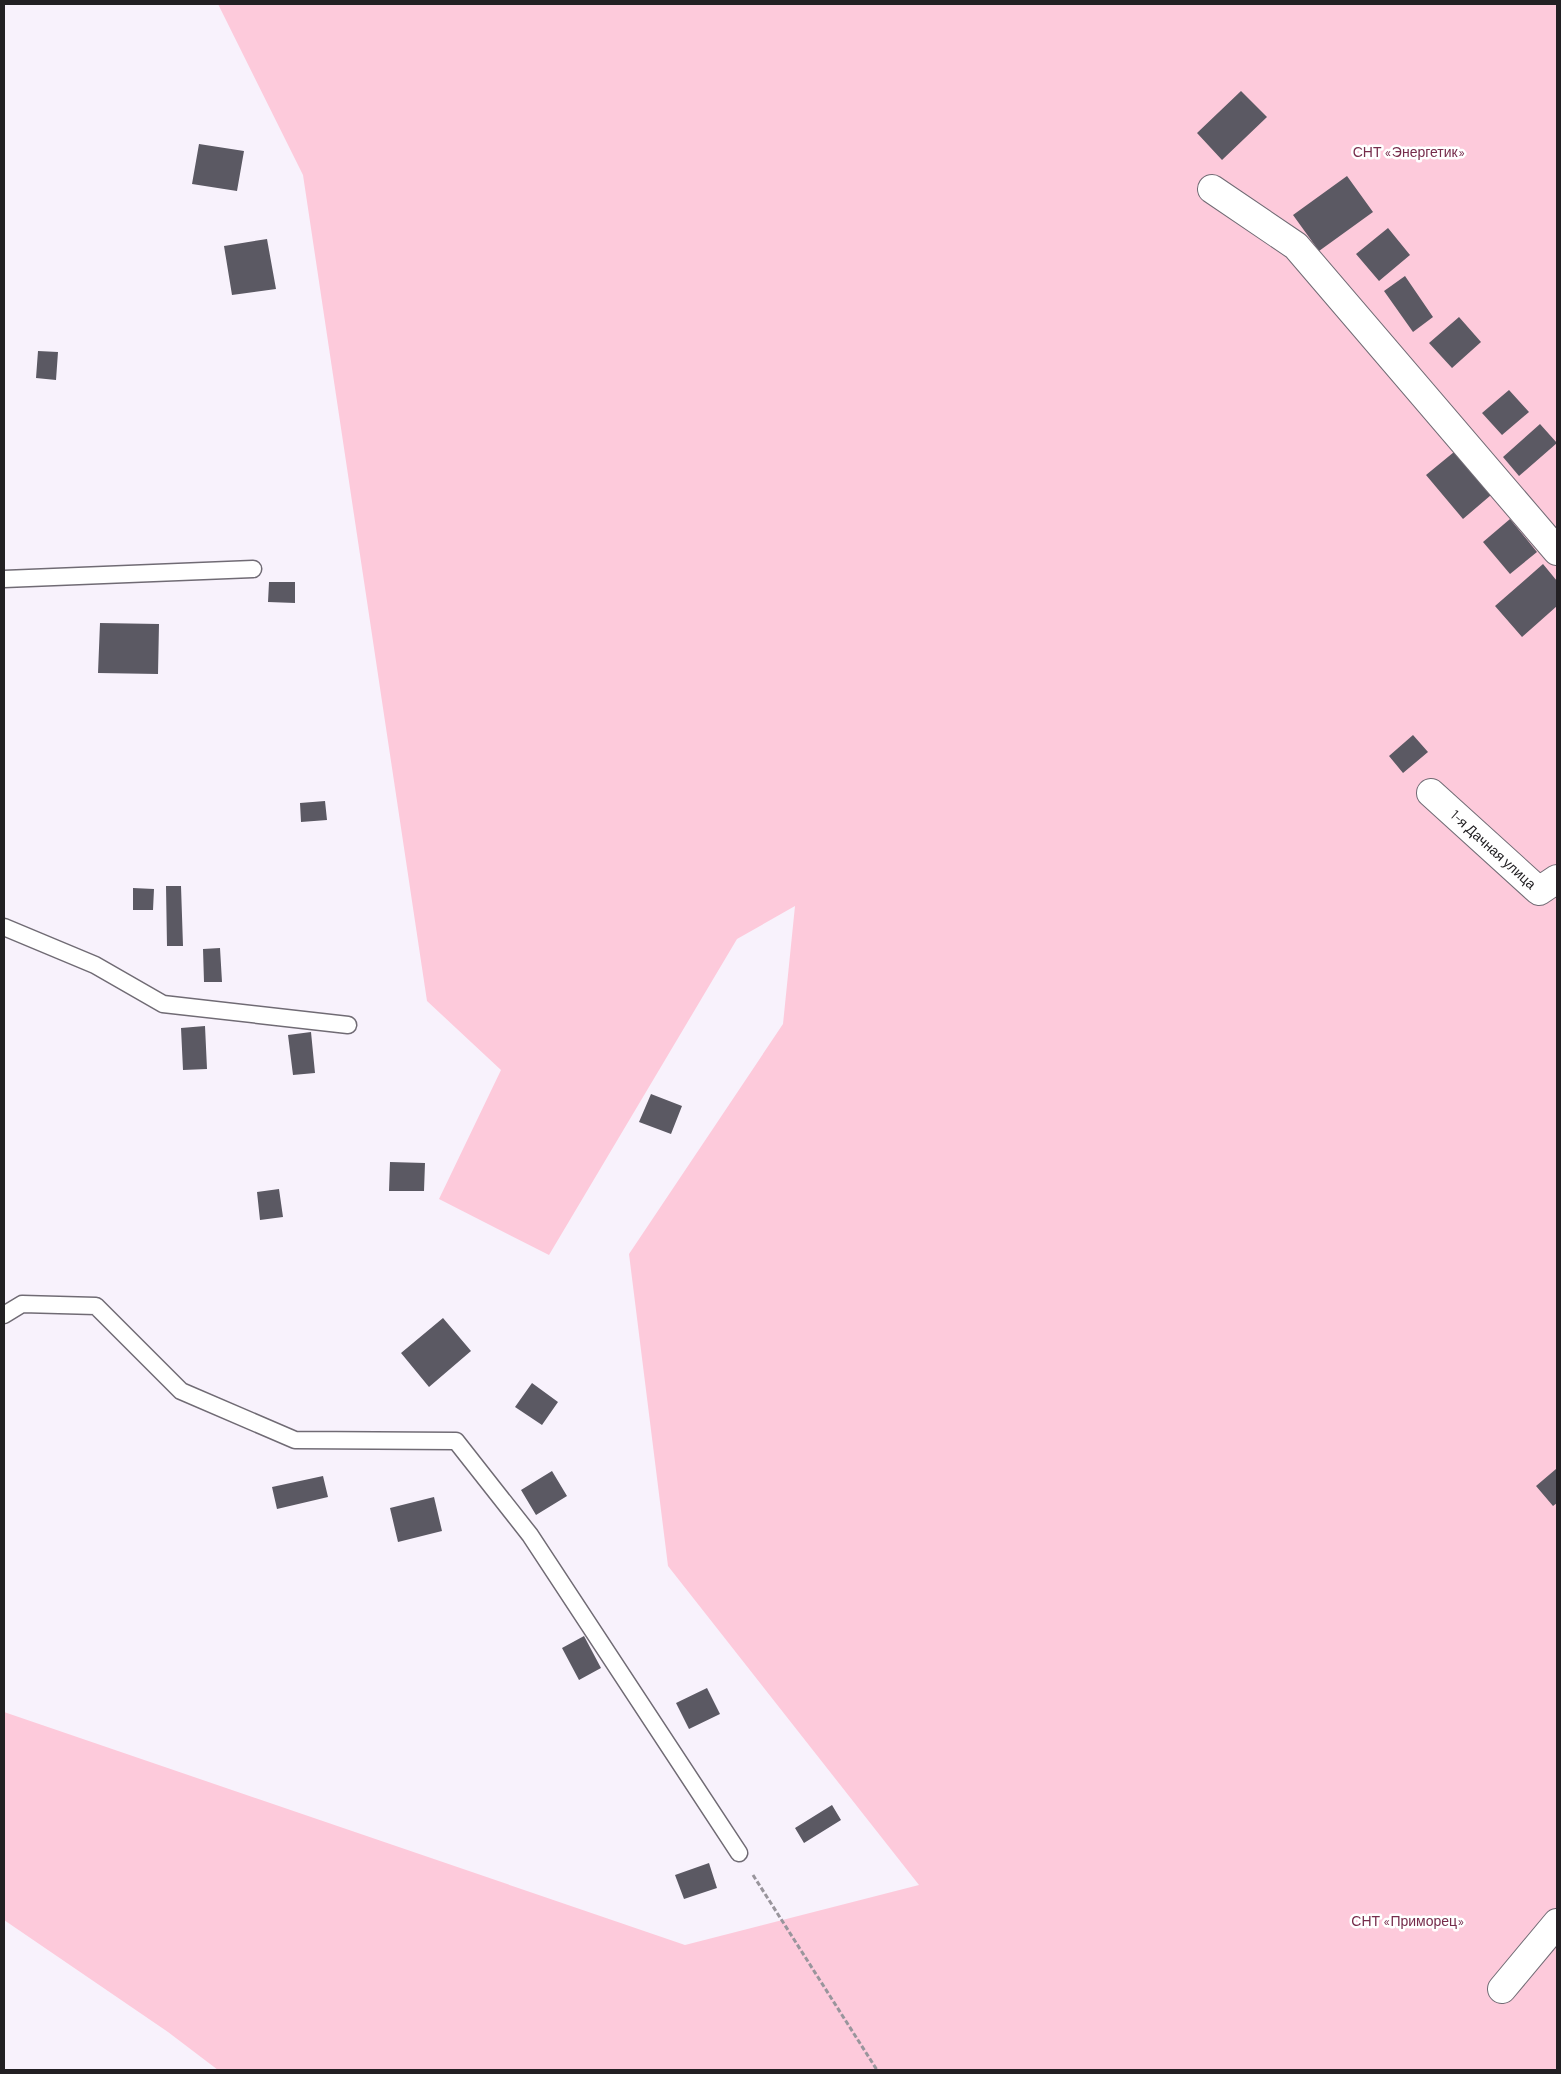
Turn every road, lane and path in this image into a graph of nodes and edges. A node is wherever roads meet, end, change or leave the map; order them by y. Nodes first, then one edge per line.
1 (1212, 189) dead end
2 (1557, 551) edge
3 (253, 570) dead end
4 (4, 579) edge
5 (1431, 793) dead end
6 (1557, 879) edge
7 (4, 926) edge
8 (348, 1026) dead end
9 (4, 1314) edge
10 (739, 1853) joint
11 (1557, 1923) edge
12 (1502, 1990) dead end
13 (877, 2070) edge

1 - 2 street
3 - 4 lane
5 - 6 street, 1-я Дачная улица
7 - 8 lane
9 - 10 lane
10 - 13 path
11 - 12 street

